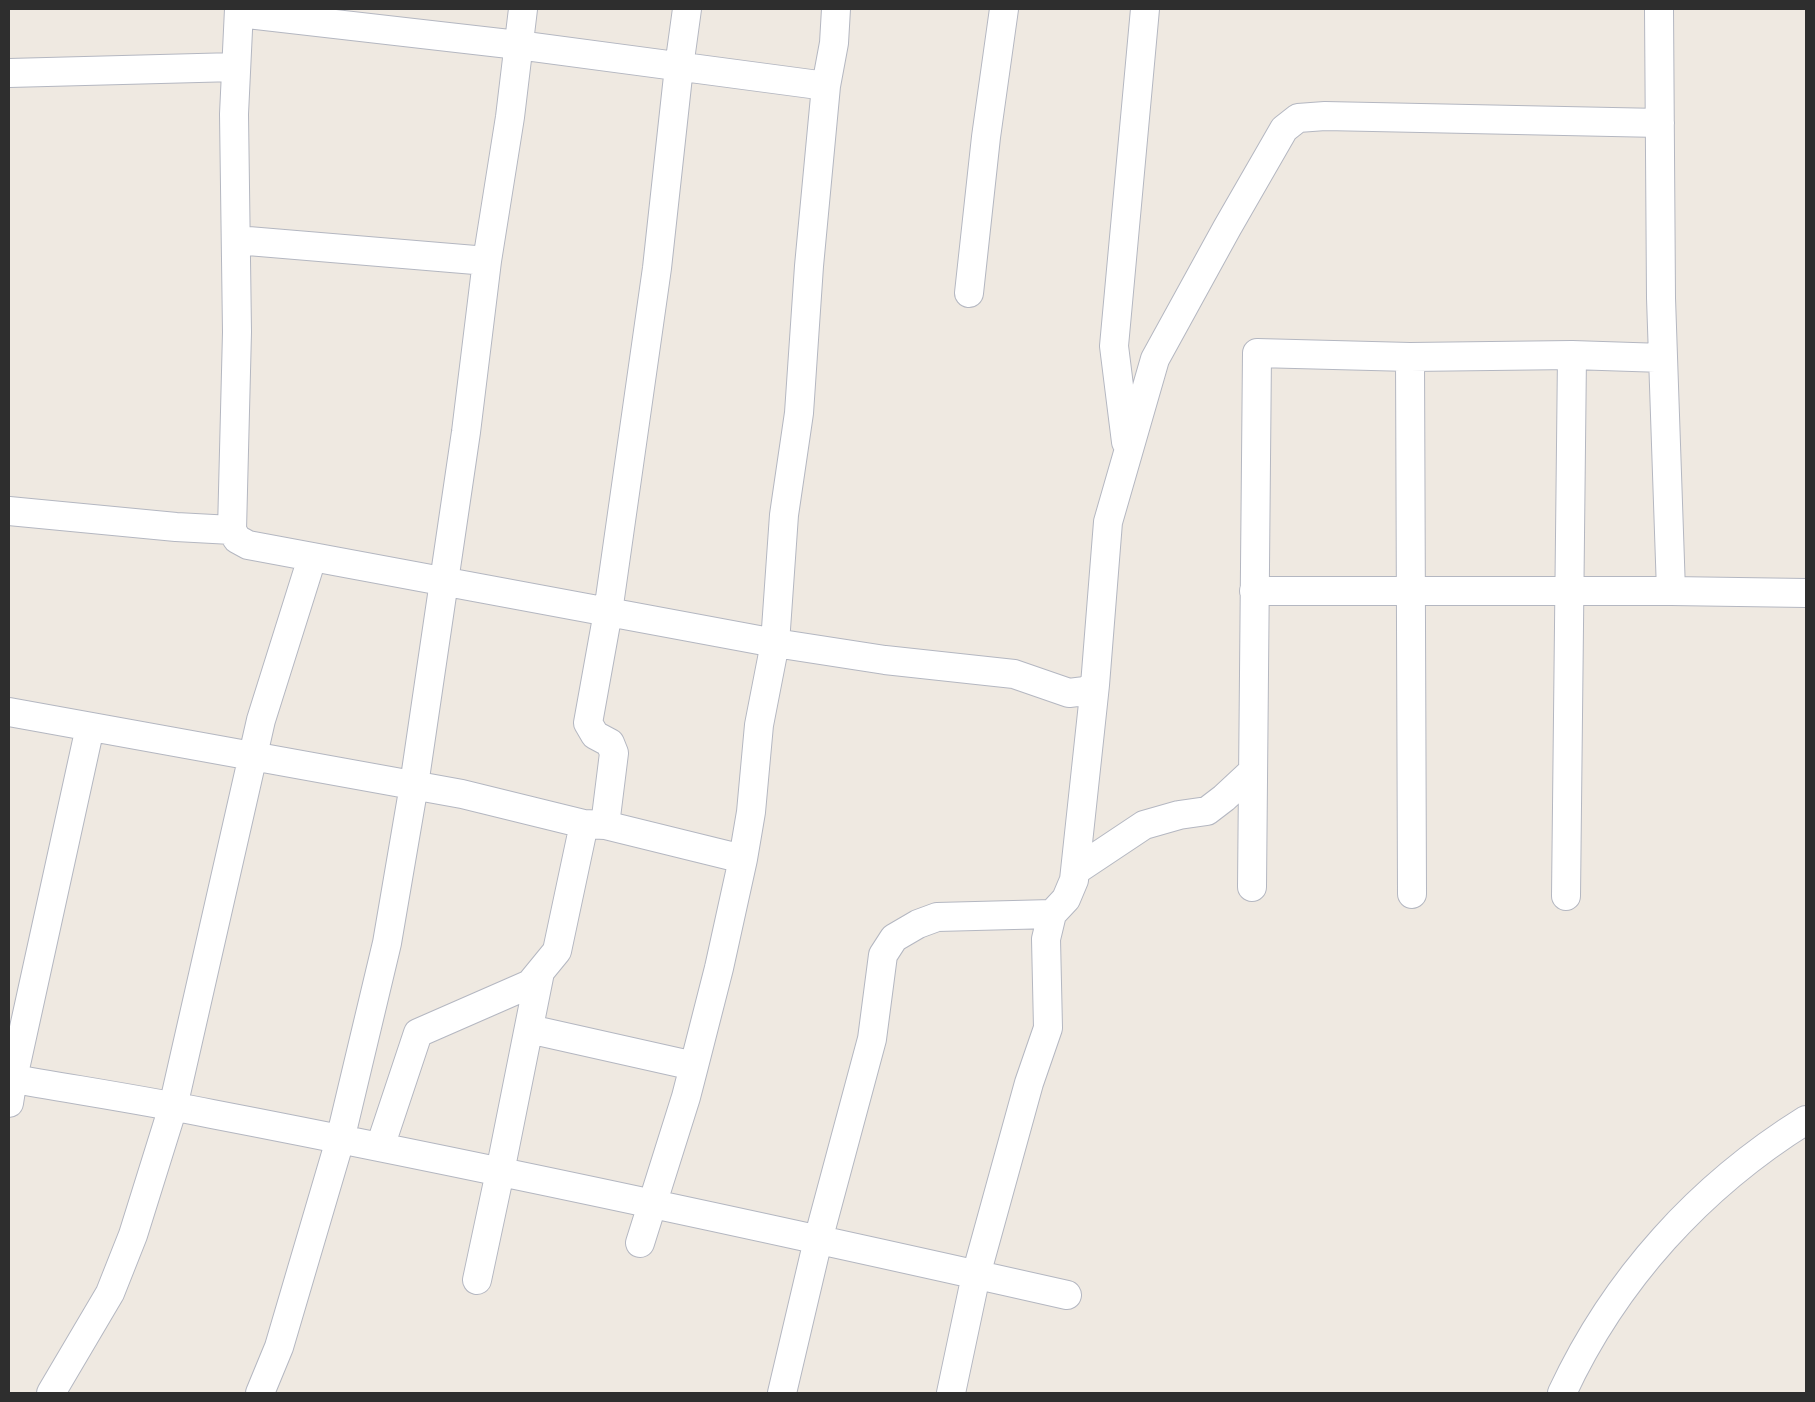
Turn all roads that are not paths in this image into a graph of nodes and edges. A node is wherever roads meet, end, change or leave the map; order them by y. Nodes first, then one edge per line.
1 (523, 9) edge
2 (688, 9) edge
3 (836, 9) edge
4 (1004, 9) edge
5 (1145, 9) edge
6 (1659, 9) edge
7 (239, 11) edge
8 (518, 45) junction
9 (679, 66) junction
10 (236, 67) junction
11 (9, 73) edge
12 (826, 86) junction
13 (1660, 123) junction
14 (236, 240) junction
15 (487, 261) junction
16 (969, 293) dead end
17 (1572, 355) junction
18 (1410, 357) junction
19 (1663, 358) junction
20 (1128, 455) junction
21 (9, 511) edge
22 (232, 530) junction
23 (312, 558) junction
24 (443, 582) junction
25 (1254, 591) junction
26 (1411, 591) junction
27 (1671, 591) junction
28 (1569, 592) junction
29 (1806, 593) edge
30 (608, 612) junction
31 (775, 642) junction
32 (1095, 685) junction
33 (9, 712) edge
34 (90, 727) junction
35 (253, 757) junction
36 (1253, 771) junction
37 (414, 785) junction
38 (594, 825) junction
39 (743, 859) junction
40 (1075, 871) junction
41 (1252, 887) dead end
42 (1412, 894) dead end
43 (1566, 896) dead end
44 (1052, 914) junction
45 (540, 972) junction
46 (528, 1029) junction
47 (694, 1066) junction
48 (10, 1087) edge
49 (173, 1107) junction
50 (1806, 1120) edge
51 (340, 1140) junction
52 (380, 1147) junction
53 (500, 1172) junction
54 (652, 1204) junction
55 (818, 1240) junction
56 (640, 1244) dead end
57 (976, 1275) junction
58 (477, 1280) dead end
59 (1067, 1295) dead end
60 (50, 1393) edge
61 (260, 1393) edge
62 (782, 1393) edge
63 (951, 1393) edge
64 (1562, 1393) edge

1 - 8 street
2 - 9 street
3 - 12 street
4 - 16 street
5 - 20 street
6 - 13 street
7 - 8 street
7 - 10 street
8 - 9 street
8 - 15 street
9 - 12 street
9 - 30 street
10 - 11 street
10 - 14 street
12 - 31 street
13 - 19 street
13 - 20 street
14 - 15 street
14 - 22 street
15 - 24 street
17 - 18 street
17 - 19 street
17 - 28 street
18 - 25 street
18 - 26 street
19 - 27 street
20 - 32 street
21 - 22 street
22 - 23 street
23 - 24 street
23 - 35 street
24 - 30 street
24 - 37 street
25 - 26 street
25 - 36 street
26 - 28 street
26 - 42 street
27 - 28 street
27 - 29 street
28 - 43 street
30 - 31 street
30 - 38 street
31 - 32 street
31 - 39 street
32 - 40 street
33 - 34 street
34 - 35 street
34 - 48 street
35 - 37 street
35 - 49 street
36 - 40 street
36 - 41 street
37 - 38 street
37 - 51 street
38 - 39 street
38 - 45 street
39 - 47 street
40 - 44 street
44 - 55 street
44 - 57 street
45 - 46 street
45 - 52 street
46 - 47 street
46 - 53 street
47 - 54 street
48 - 49 street
49 - 51 street
49 - 60 street
50 - 64 street
51 - 52 street
51 - 61 street
52 - 53 street
53 - 54 street
53 - 58 street
54 - 55 street
54 - 56 street
55 - 57 street
55 - 62 street
57 - 59 street
57 - 63 street

